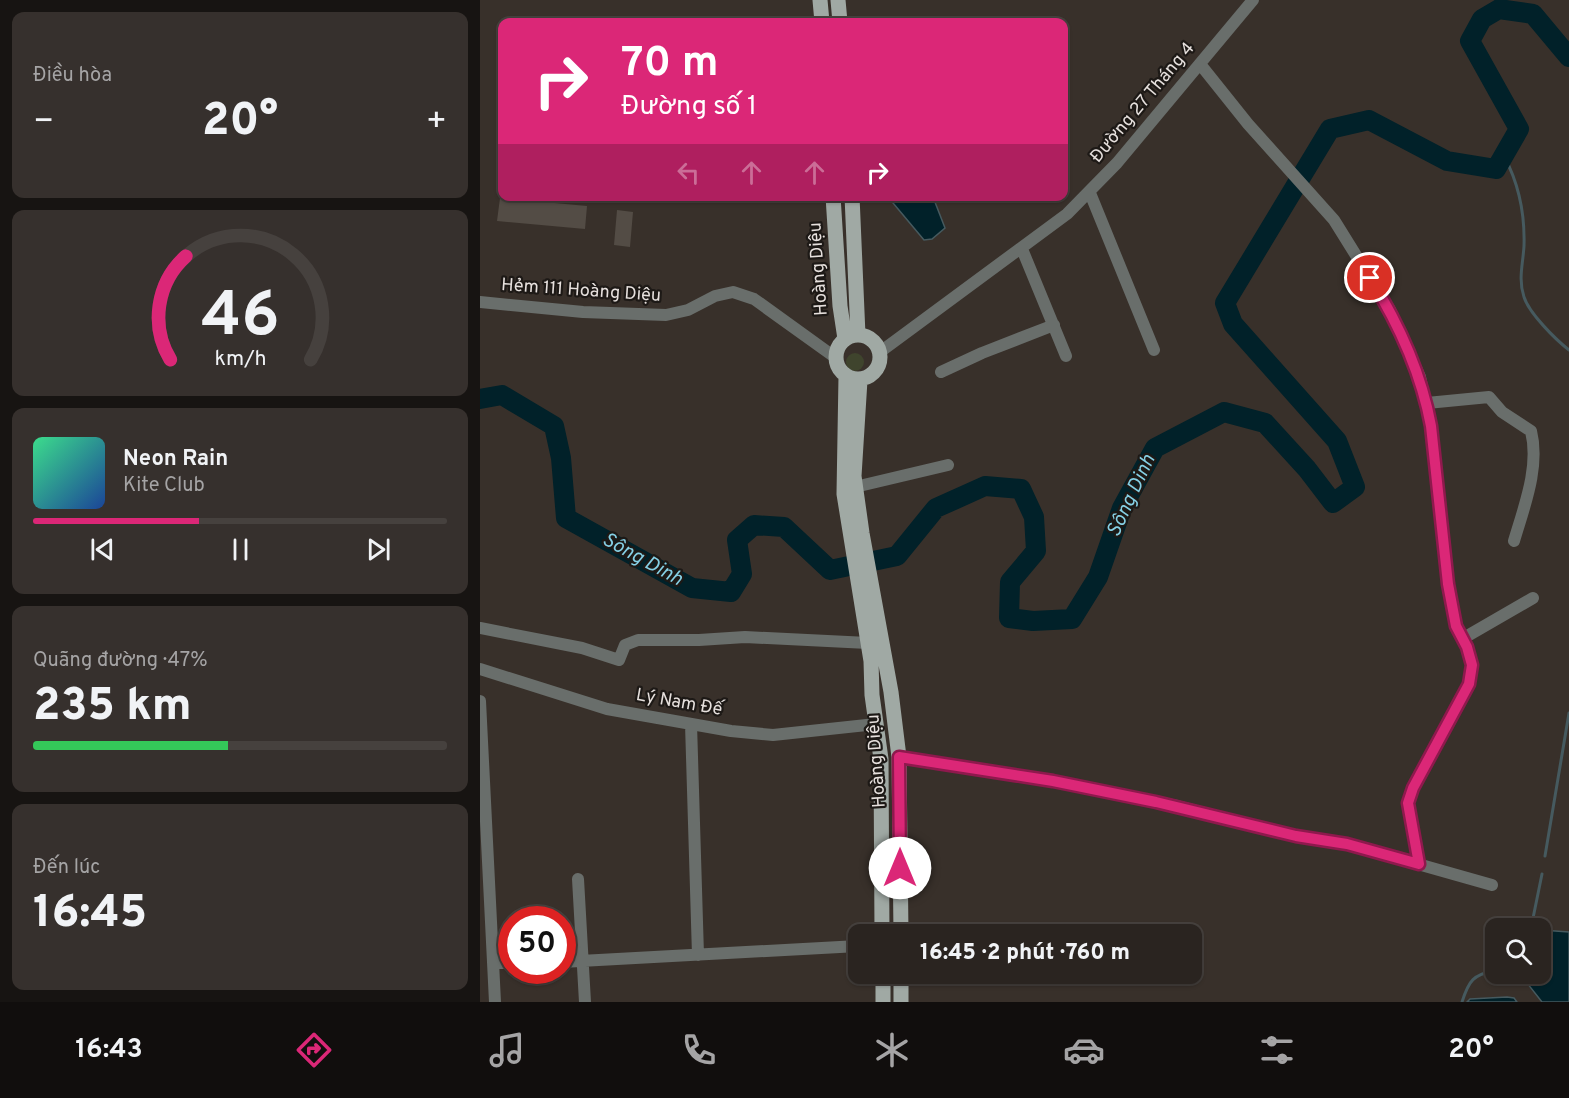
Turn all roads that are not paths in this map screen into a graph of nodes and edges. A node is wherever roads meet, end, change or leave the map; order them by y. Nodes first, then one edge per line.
1 (820, 0) edge
2 (838, 0) edge
3 (1253, 0) edge
4 (822, 18) edge
5 (840, 18) edge
6 (1200, 64) junction
7 (1090, 193) junction
8 (833, 201) edge
9 (852, 201) edge
10 (1022, 249) junction
11 (480, 302) edge
12 (1054, 325) junction
13 (851, 337) junction
14 (1154, 350) dead end
15 (880, 352) junction
16 (1066, 356) dead end
17 (836, 358) junction
18 (941, 372) dead end
19 (853, 378) junction
20 (1427, 403) junction
21 (948, 465) dead end
22 (855, 486) junction
23 (856, 534) junction
24 (1514, 541) dead end
25 (1533, 598) dead end
26 (872, 622) junction
27 (480, 628) edge
28 (1462, 639) junction
29 (868, 643) junction
30 (480, 669) edge
31 (480, 701) edge
32 (691, 724) junction
33 (876, 724) junction
34 (899, 757) junction
35 (1419, 864) junction
36 (579, 879) dead end
37 (1492, 885) dead end
38 (882, 924) edge
39 (901, 924) edge
40 (848, 947) edge
41 (698, 955) junction
42 (576, 962) edge
43 (583, 962) junction
44 (494, 963) junction
45 (498, 963) edge
46 (883, 984) edge
47 (901, 984) edge
48 (495, 1002) edge
49 (585, 1002) edge
50 (883, 1002) edge
51 (901, 1002) edge

1 - 4 main road
2 - 5 main road
3 - 6 street, Đường 27 Tháng 4
6 - 7 street, Đường 27 Tháng 4
6 - 20 street
7 - 10 street, Đường 27 Tháng 4
7 - 14 street
8 - 13 main road, Hoàng Diệu
9 - 13 main road, Hoàng Diệu
10 - 12 street
10 - 15 street, Đường 27 Tháng 4
11 - 17 street, Hẻm 111 Hoàng Diệu
12 - 16 street
12 - 18 street
13 - 15 main road
13 - 17 main road
15 - 19 main road
17 - 19 main road
19 - 22 main road
19 - 23 main road
20 - 24 street
20 - 28 street
21 - 22 street
22 - 23 main road
23 - 26 main road
25 - 28 street
26 - 29 main road, Hoàng Diệu
26 - 34 main road, Hoàng Diệu
27 - 29 street
28 - 35 street
29 - 33 main road, Hoàng Diệu
30 - 32 street, Lý Nam Đế
31 - 44 street
32 - 33 street, Lý Nam Đế
32 - 41 street
33 - 38 main road, Hoàng Diệu
34 - 35 street
34 - 39 main road, Hoàng Diệu
35 - 37 street
36 - 43 street
40 - 41 street
41 - 43 street
42 - 43 street
43 - 49 street
44 - 45 street
44 - 48 street
46 - 50 main road
47 - 51 main road

